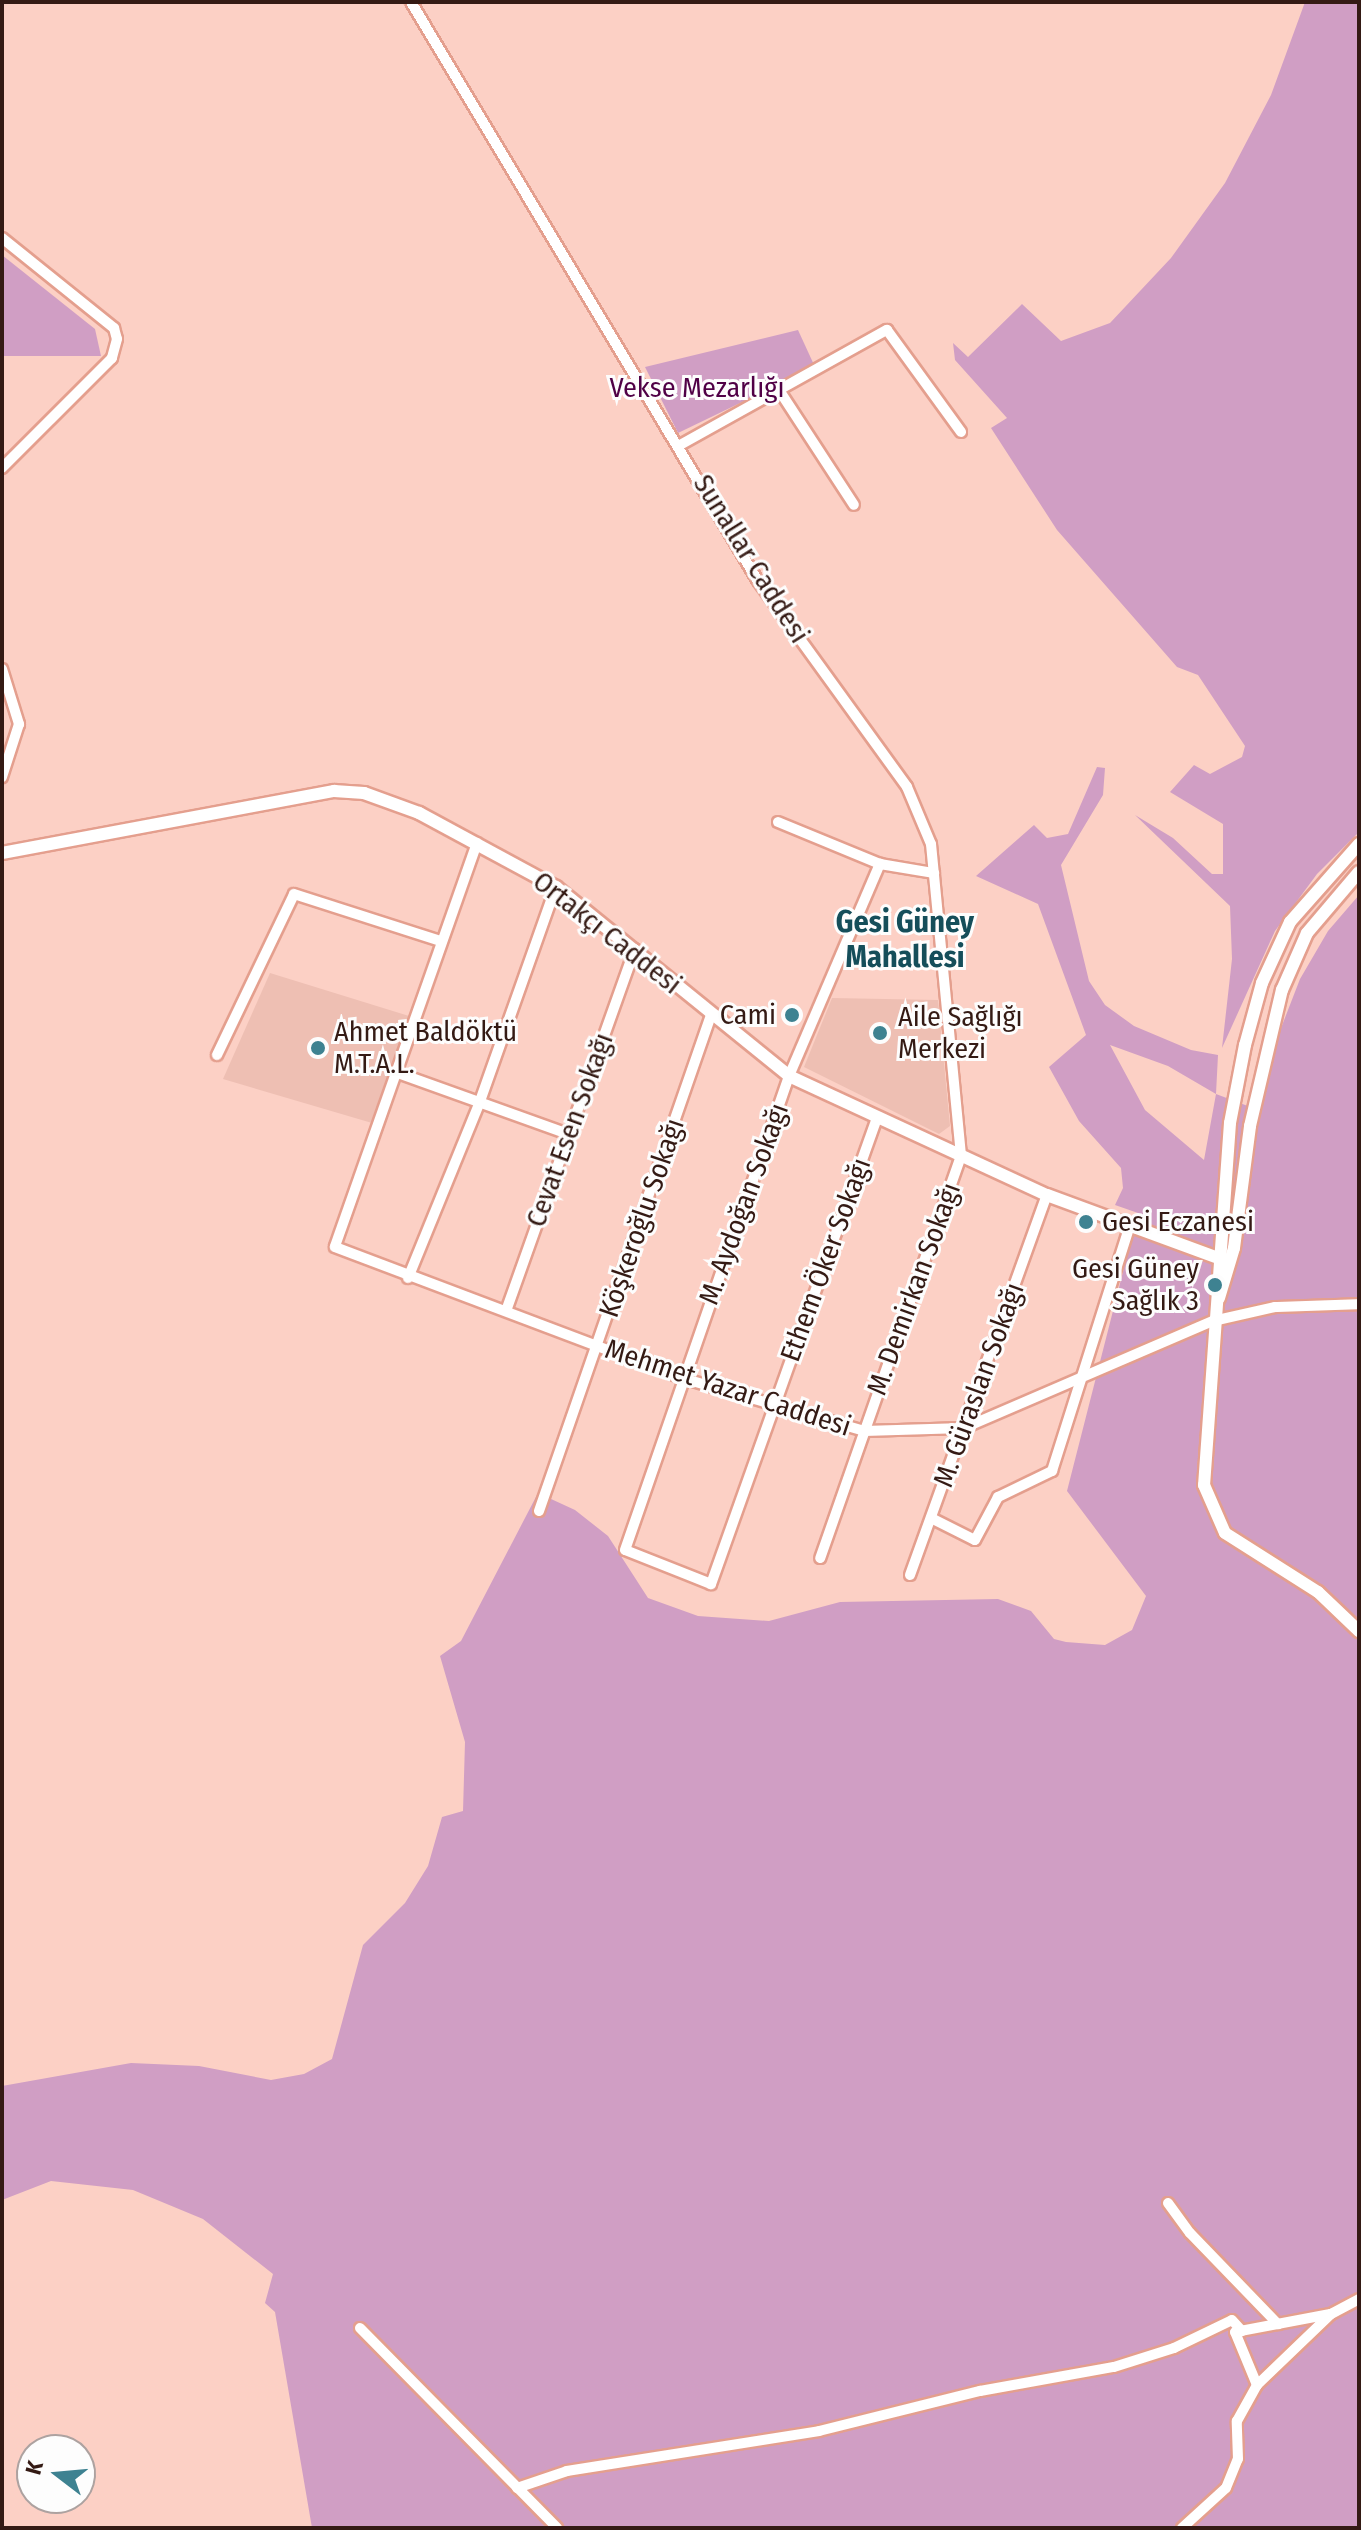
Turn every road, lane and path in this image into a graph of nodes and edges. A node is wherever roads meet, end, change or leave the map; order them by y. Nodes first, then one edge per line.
1 (411, 2) edge
2 (2, 238) edge
3 (779, 390) junction
4 (961, 432) dead end
5 (680, 445) junction
6 (2, 468) edge
7 (854, 505) dead end
8 (2, 669) edge
9 (2, 777) edge
10 (778, 822) dead end
11 (477, 843) junction
12 (1359, 844) edge
13 (2, 853) edge
14 (880, 864) junction
15 (1359, 872) edge
16 (934, 873) junction
17 (556, 887) junction
18 (440, 941) junction
19 (635, 949) junction
20 (711, 1015) junction
21 (217, 1055) dead end
22 (395, 1072) junction
23 (789, 1076) junction
24 (479, 1104) junction
25 (877, 1118) junction
26 (568, 1134) junction
27 (961, 1156) junction
28 (1047, 1195) junction
29 (1130, 1225) junction
30 (1218, 1258) junction
31 (408, 1278) junction
32 (1359, 1304) edge
33 (506, 1311) junction
34 (1213, 1321) junction
35 (598, 1346) junction
36 (1084, 1373) junction
37 (682, 1378) junction
38 (772, 1408) junction
39 (964, 1428) junction
40 (864, 1431) junction
41 (539, 1511) dead end
42 (931, 1518) junction
43 (820, 1558) dead end
44 (910, 1575) dead end
45 (711, 1584) joint
46 (1359, 1631) edge
47 (1168, 2203) dead end
48 (1359, 2299) edge
49 (1331, 2314) junction
50 (1278, 2324) junction
51 (360, 2328) dead end
52 (1242, 2331) junction
53 (1257, 2385) junction
54 (517, 2488) junction
55 (557, 2528) edge
56 (1182, 2528) edge

1 - 5 street, Sunallar Caddesi
2 - 6 street
3 - 4 street
3 - 5 street
3 - 7 street
5 - 16 street, Sunallar Caddesi
8 - 9 street
10 - 14 street
11 - 13 street, Ortakçı Caddesi
11 - 17 street, Ortakçı Caddesi
11 - 18 street
12 - 30 street
14 - 16 street
14 - 23 street, M. Aydoğan Sokağı
15 - 34 street
16 - 27 street, Sunallar Caddesi
17 - 19 street, Ortakçı Caddesi
17 - 24 street
18 - 21 street
18 - 22 street
19 - 20 street, Ortakçı Caddesi
19 - 26 street, Cevat Esen Sokağı
20 - 23 street, Ortakçı Caddesi
20 - 35 street, Köşkeroğlu Sokağı
22 - 24 street
22 - 31 street, Mehmet Yazar Caddesi
23 - 25 street, Ortakçı Caddesi
23 - 37 street, M. Aydoğan Sokağı
24 - 26 street
24 - 31 street
25 - 27 street, Ortakçı Caddesi
25 - 38 street, Ethem Öker Sokağı
26 - 33 street, Cevat Esen Sokağı
27 - 28 street, Ortakçı Caddesi
27 - 40 street, M. Demirkan Sokağı
28 - 29 street, Ortakçı Caddesi
28 - 39 street, M. Güraslan Sokağı
29 - 30 street, Ortakçı Caddesi
29 - 36 street
30 - 34 street
31 - 33 street, Mehmet Yazar Caddesi
32 - 34 street, Mehmet Yazar Caddesi
33 - 35 street, Mehmet Yazar Caddesi
34 - 36 street, Mehmet Yazar Caddesi
34 - 46 street
35 - 37 street, Mehmet Yazar Caddesi
35 - 41 street, Köşkeroğlu Sokağı
36 - 39 street, Mehmet Yazar Caddesi
36 - 42 street
37 - 38 street, Mehmet Yazar Caddesi
37 - 45 street, M. Aydoğan Sokağı
38 - 40 street, Mehmet Yazar Caddesi
38 - 45 street, Ethem Öker Sokağı
39 - 40 street, Mehmet Yazar Caddesi
39 - 42 street, M. Güraslan Sokağı
40 - 43 street, M. Demirkan Sokağı
42 - 44 street, M. Güraslan Sokağı
47 - 50 street
48 - 49 street
49 - 50 street
49 - 53 street
50 - 52 street
51 - 54 street
52 - 53 street
52 - 54 street
53 - 56 street
54 - 55 street

